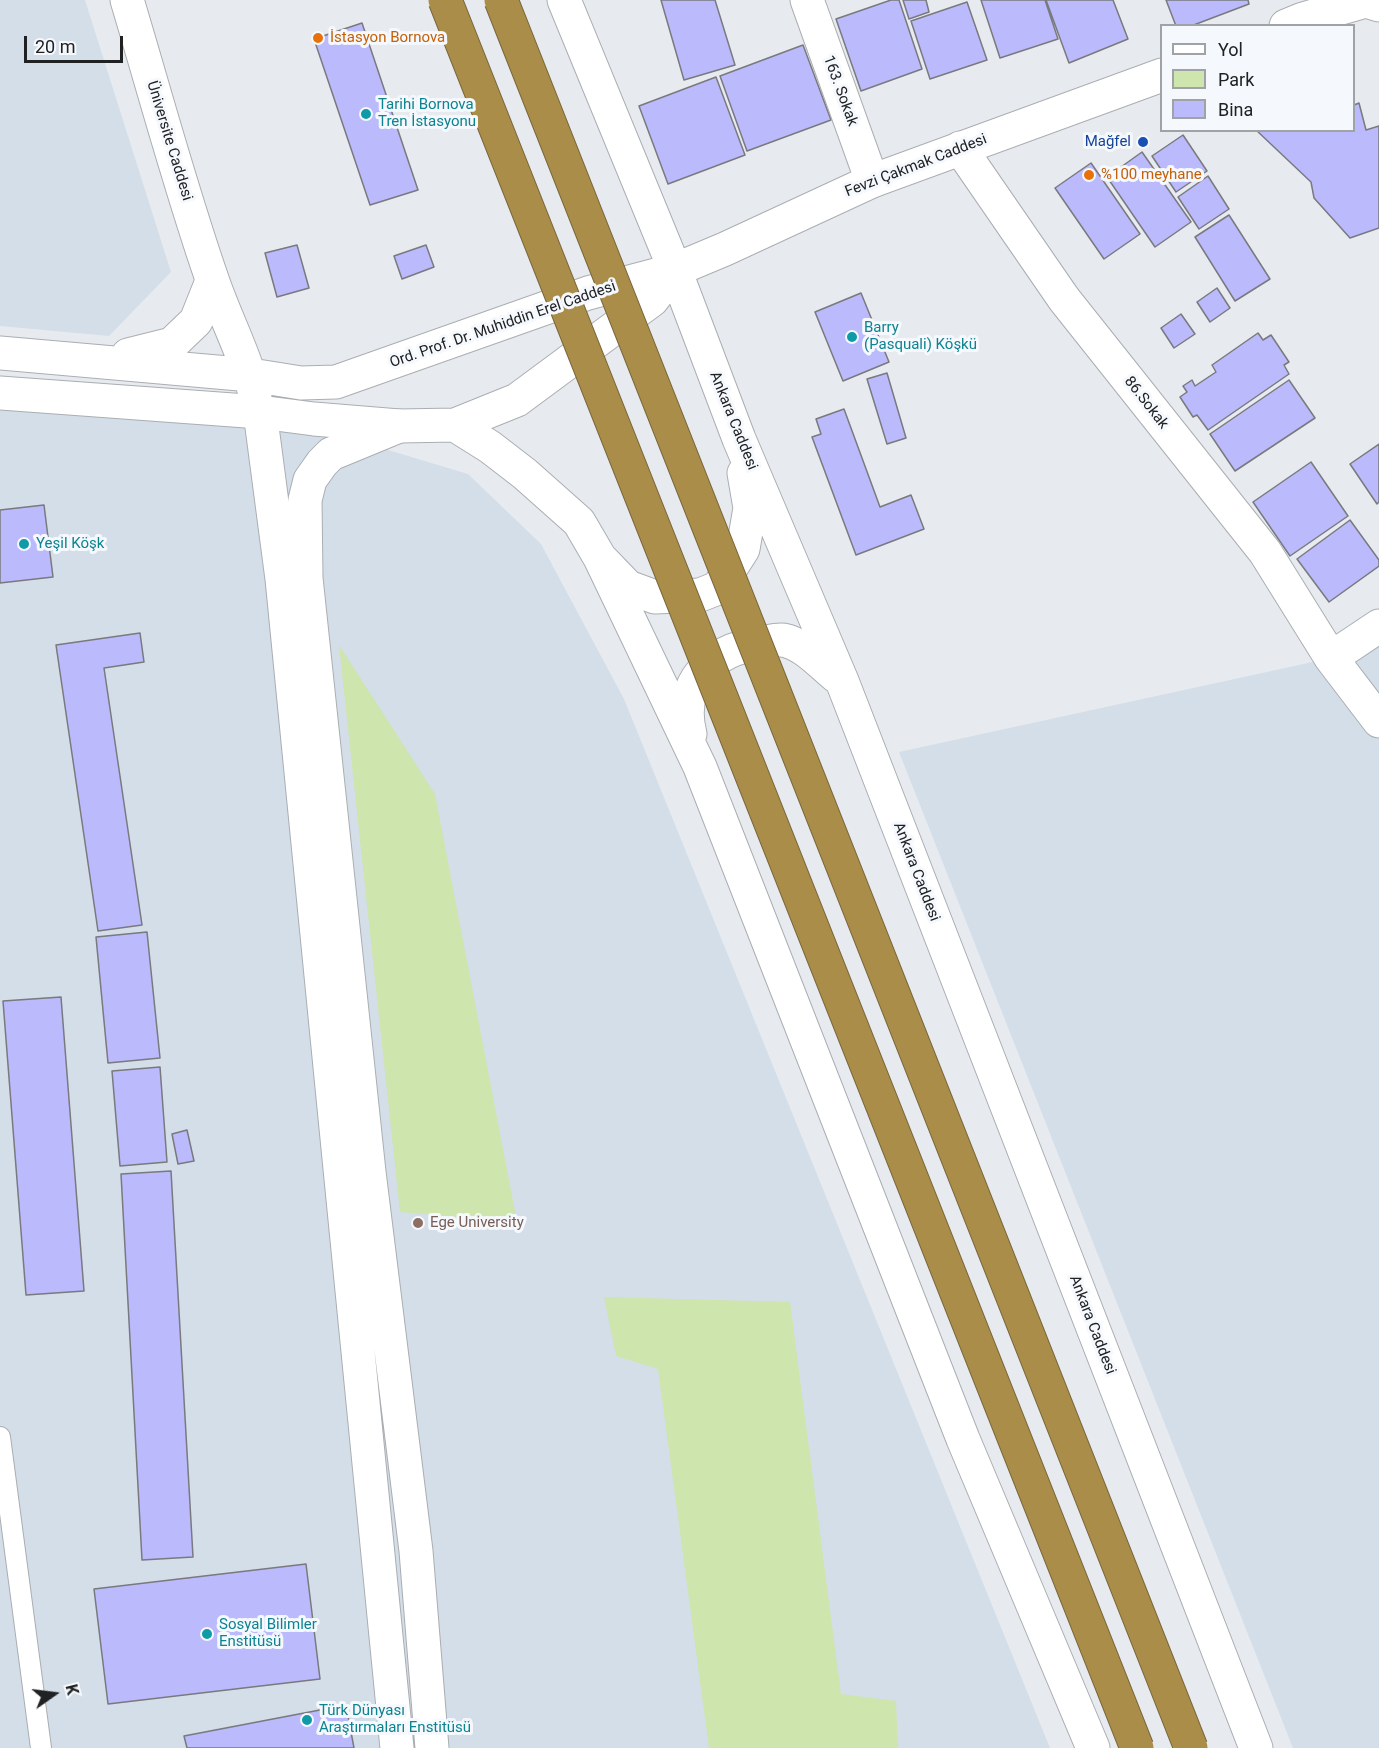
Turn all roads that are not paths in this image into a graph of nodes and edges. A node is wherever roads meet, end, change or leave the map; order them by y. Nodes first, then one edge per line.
1 (127, 0) edge
2 (445, 0) edge
3 (501, 0) edge
4 (564, 0) edge
5 (807, 0) edge
6 (1379, 5) edge
7 (1291, 24) edge
8 (1160, 75) edge
9 (960, 148) junction
10 (872, 181) junction
11 (675, 270) junction
12 (212, 281) junction
13 (0, 352) edge
14 (107, 361) junction
15 (251, 375) junction
16 (0, 393) edge
17 (260, 412) junction
18 (455, 425) junction
19 (399, 426) junction
20 (739, 439) junction
21 (600, 558) junction
22 (1379, 626) edge
23 (1331, 658) junction
24 (842, 681) junction
25 (1379, 721) edge
26 (700, 767) junction
27 (0, 1437) edge
28 (41, 1748) edge
29 (397, 1748) edge
30 (432, 1748) edge
31 (1093, 1748) edge
32 (1137, 1748) edge
33 (1191, 1748) edge
34 (1256, 1748) edge

1 - 12 main road, Üniversite Caddesi
2 - 32 highway, bridge
3 - 33 highway, bridge
4 - 11 main road, Ankara Caddesi
5 - 10 main road, 163. Sokak
6 - 7 main road
8 - 9 main road, Fevzi Çakmak Caddesi
9 - 10 main road, Fevzi Çakmak Caddesi
9 - 23 main road, 86.Sokak
10 - 11 main road, Fevzi Çakmak Caddesi
11 - 15 main road, Ord. Prof. Dr. Muhiddin Erel Caddesi
11 - 18 main road
11 - 20 main road, Ankara Caddesi
12 - 14 main road
12 - 15 main road, Üniversite Caddesi
13 - 14 main road, Ord. Prof. Dr. Muhiddin Erel Caddesi
14 - 15 main road, Ord. Prof. Dr. Muhiddin Erel Caddesi
15 - 17 main road, Üniversite Caddesi
16 - 17 main road
17 - 19 main road
17 - 29 main road, Üniversite Caddesi
18 - 19 main road
18 - 21 main road
19 - 30 main road
20 - 21 main road
20 - 24 main road, Ankara Caddesi
21 - 26 main road
22 - 23 main road
23 - 25 main road, 86.Sokak
24 - 26 main road
24 - 34 main road, Ankara Caddesi
26 - 31 main road
27 - 28 lane

